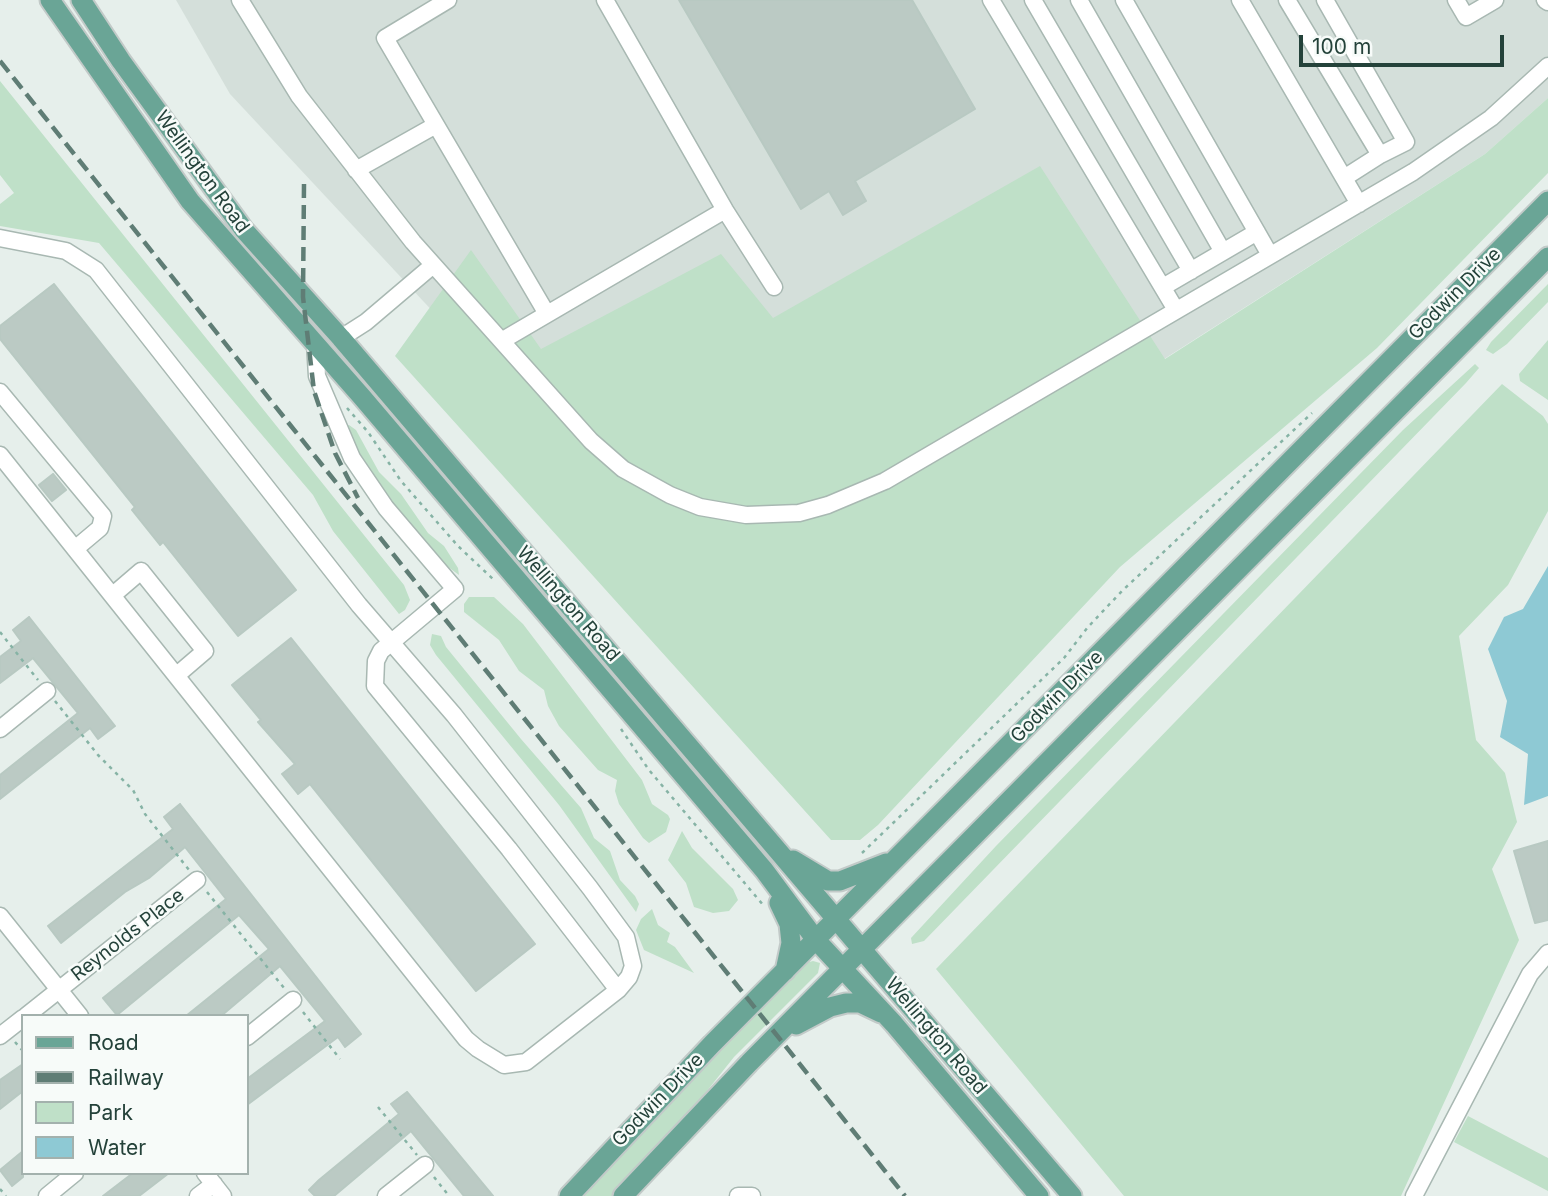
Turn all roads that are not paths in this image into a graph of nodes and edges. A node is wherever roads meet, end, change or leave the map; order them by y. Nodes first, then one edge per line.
1 (50, 0) edge
2 (81, 0) edge
3 (240, 0) edge
4 (449, 0) edge
5 (605, 0) edge
6 (991, 0) edge
7 (1033, 0) edge
8 (1079, 0) edge
9 (1124, 0) edge
10 (1240, 0) edge
11 (1287, 0) edge
12 (1325, 0) edge
13 (1456, 0) edge
14 (1495, 0) edge
15 (1548, 66) edge
16 (436, 125) junction
17 (1380, 155) junction
18 (356, 170) junction
19 (1344, 178) junction
20 (1548, 201) edge
21 (1359, 204) junction
22 (725, 210) junction
23 (1257, 233) junction
24 (0, 238) edge
25 (1223, 253) junction
26 (1270, 256) junction
27 (1548, 257) edge
28 (432, 265) junction
29 (1191, 271) junction
30 (775, 287) dead end
31 (1163, 287) junction
32 (1176, 310) junction
33 (547, 314) junction
34 (341, 338) junction
35 (503, 340) junction
36 (316, 343) junction
37 (0, 392) edge
38 (0, 455) edge
39 (75, 549) junction
40 (113, 595) junction
41 (390, 642) junction
42 (177, 675) junction
43 (47, 691) dead end
44 (0, 729) edge
45 (781, 853) junction
46 (900, 856) junction
47 (764, 870) junction
48 (197, 880) road end
49 (0, 916) edge
50 (835, 921) junction
51 (816, 940) junction
52 (862, 950) junction
53 (1548, 953) edge
54 (843, 969) junction
55 (785, 971) junction
56 (59, 989) junction
57 (618, 990) junction
58 (293, 1000) road end
59 (28, 1014) edge
60 (78, 1014) edge
61 (21, 1019) edge
62 (894, 1024) junction
63 (0, 1036) edge
64 (248, 1036) edge
65 (777, 1036) junction
66 (425, 1166) road end
67 (73, 1175) edge
68 (214, 1184) edge
69 (47, 1196) edge
70 (198, 1196) edge
71 (386, 1196) edge
72 (569, 1196) edge
73 (623, 1196) edge
74 (738, 1196) edge
75 (752, 1196) edge
76 (1039, 1196) edge
77 (1072, 1196) edge
78 (1414, 1196) edge

1 - 36 main road, Wellington Road
2 - 34 main road, Wellington Road
3 - 18 street
4 - 16 street
5 - 22 street
6 - 31 street
7 - 29 street
8 - 25 street
9 - 23 street
10 - 19 street
11 - 17 street
12 - 17 street
13 - 14 street
15 - 21 street
16 - 18 street
16 - 33 street
17 - 19 street
18 - 28 street
19 - 21 street
20 - 46 main road, Godwin Drive
21 - 26 street
22 - 30 street
22 - 33 street
23 - 25 street
23 - 26 street
24 - 41 street
25 - 29 street
26 - 32 street
27 - 52 main road, Godwin Drive
28 - 34 street
28 - 35 street
29 - 31 street
31 - 32 street
32 - 35 street
33 - 35 street
34 - 45 main road, Wellington Road
36 - 41 street
36 - 47 main road, Wellington Road
37 - 39 street
38 - 39 street
39 - 40 street
40 - 42 street
40 - 42 street
41 - 57 street
41 - 57 street
42 - 57 street
43 - 44 street
45 - 46 main road
45 - 50 main road, Wellington Road
46 - 50 main road, Godwin Drive
47 - 51 main road, Wellington Road
47 - 55 main road
48 - 56 street, Reynolds Place
49 - 56 street
50 - 51 main road, Godwin Drive
50 - 52 main road, Wellington Road
51 - 54 main road, Wellington Road
51 - 55 main road, Godwin Drive
52 - 54 main road, Godwin Drive
52 - 77 main road, Wellington Road
53 - 78 street
54 - 62 main road, Wellington Road
54 - 65 main road, Godwin Drive
55 - 72 main road, Godwin Drive
56 - 59 street, Reynolds Place
56 - 60 street
58 - 64 street
61 - 63 street, Reynolds Place
62 - 65 main road
62 - 76 main road, Wellington Road
65 - 73 main road, Godwin Drive
66 - 71 street
67 - 69 street
68 - 70 street
74 - 75 street

